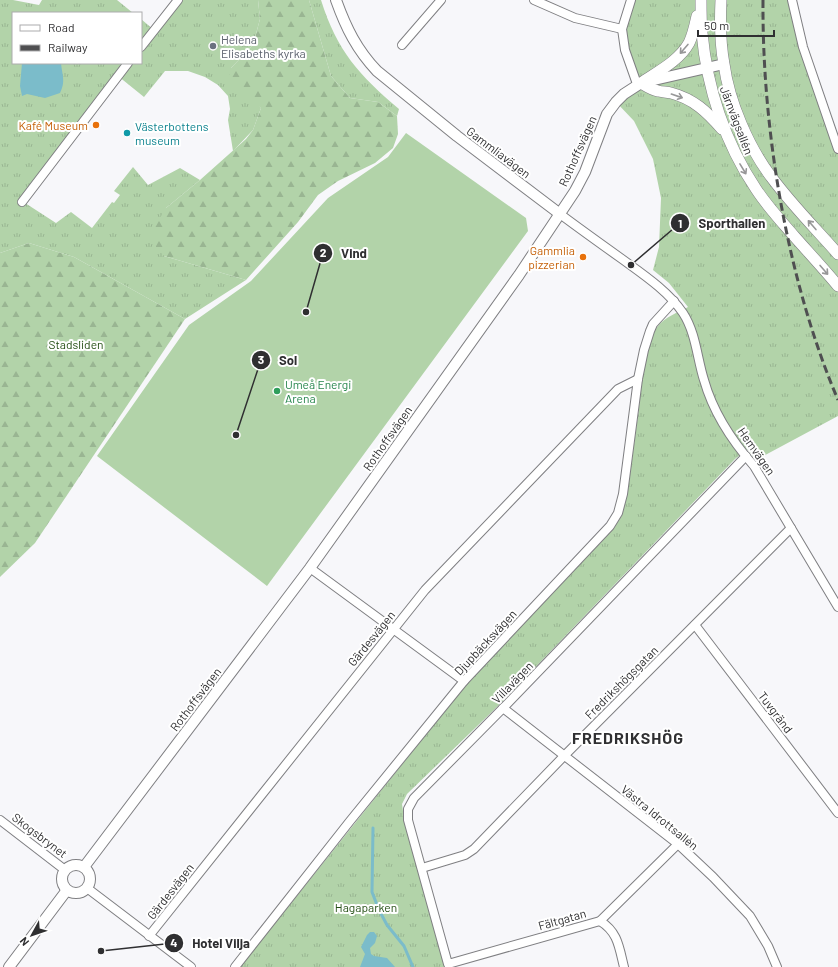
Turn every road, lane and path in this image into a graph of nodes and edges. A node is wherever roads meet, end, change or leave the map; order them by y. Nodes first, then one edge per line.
1 (178, 0) edge
2 (336, 0) edge
3 (441, 0) edge
4 (534, 0) edge
5 (630, 0) edge
6 (701, 0) edge
7 (721, 0) edge
8 (792, 0) edge
9 (622, 29) junction
10 (402, 45) dead end
11 (142, 46) edge
12 (127, 64) edge
13 (724, 64) junction
14 (707, 68) junction
15 (639, 84) junction
16 (726, 134) junction
17 (838, 149) edge
18 (22, 202) dead end
19 (560, 214) junction
20 (838, 254) edge
21 (838, 286) edge
22 (674, 301) junction
23 (638, 379) junction
24 (746, 456) junction
25 (791, 528) junction
26 (310, 568) junction
27 (838, 607) edge
28 (695, 625) junction
29 (393, 629) junction
30 (464, 681) junction
31 (503, 708) junction
32 (564, 756) junction
33 (838, 813) edge
34 (0, 820) edge
35 (678, 844) junction
36 (84, 867) junction
37 (422, 868) junction
38 (65, 870) junction
39 (87, 888) junction
40 (67, 890) junction
41 (600, 921) junction
42 (149, 936) junction
43 (448, 964) joint
44 (9, 967) edge
45 (191, 967) edge
46 (235, 967) edge
47 (624, 967) edge
48 (777, 967) edge

1 - 11 street
2 - 19 street, Gammliavägen
3 - 10 street
4 - 9 street
5 - 9 street
6 - 14 main road, Järnvägsallén
6 -> 15 main road
7 - 13 main road, Järnvägsallén
8 - 17 street
9 - 15 street
12 - 18 street
13 - 14 street, Rothoffsvägen
20 -> 13 main road, Järnvägsallén
14 - 15 street, Rothoffsvägen
14 - 16 main road, Järnvägsallén
15 -> 16 main road
15 - 19 street, Rothoffsvägen
16 -> 21 main road, Järnvägsallén
19 - 22 street, Gammliavägen
19 - 26 street, Rothoffsvägen
22 - 23 street, Djupbäcksvägen
22 - 24 street, Hemvägen
23 - 29 street, Gärdesvägen
23 - 30 street, Djupbäcksvägen
24 - 25 street, Hemvägen
24 - 31 street, Villavägen
25 - 27 street, Hemvägen
25 - 28 street, Fredrikshögsgatan
26 - 29 street
26 - 36 street, Rothoffsvägen
28 - 32 street, Fredrikshögsgatan
28 - 33 street, Tuvgränd
29 - 30 street
29 - 42 street, Gärdesvägen
30 - 46 street, Djupbäcksvägen
31 - 32 street, Västra Idrottsallén
31 - 37 street, Villavägen
32 - 35 street, Västra Idrottsallén
32 - 37 street, Fredrikshögsgatan
34 - 38 street, Skogsbrynet
35 - 41 street, Fältgatan
35 - 48 street, Västra Idrottsallén
36 - 38 street
36 - 39 street
37 - 43 street, Villavägen
38 - 40 street
39 - 40 street
39 - 42 street
40 - 44 street
41 - 43 street, Fältgatan
41 - 47 street
42 - 45 street

